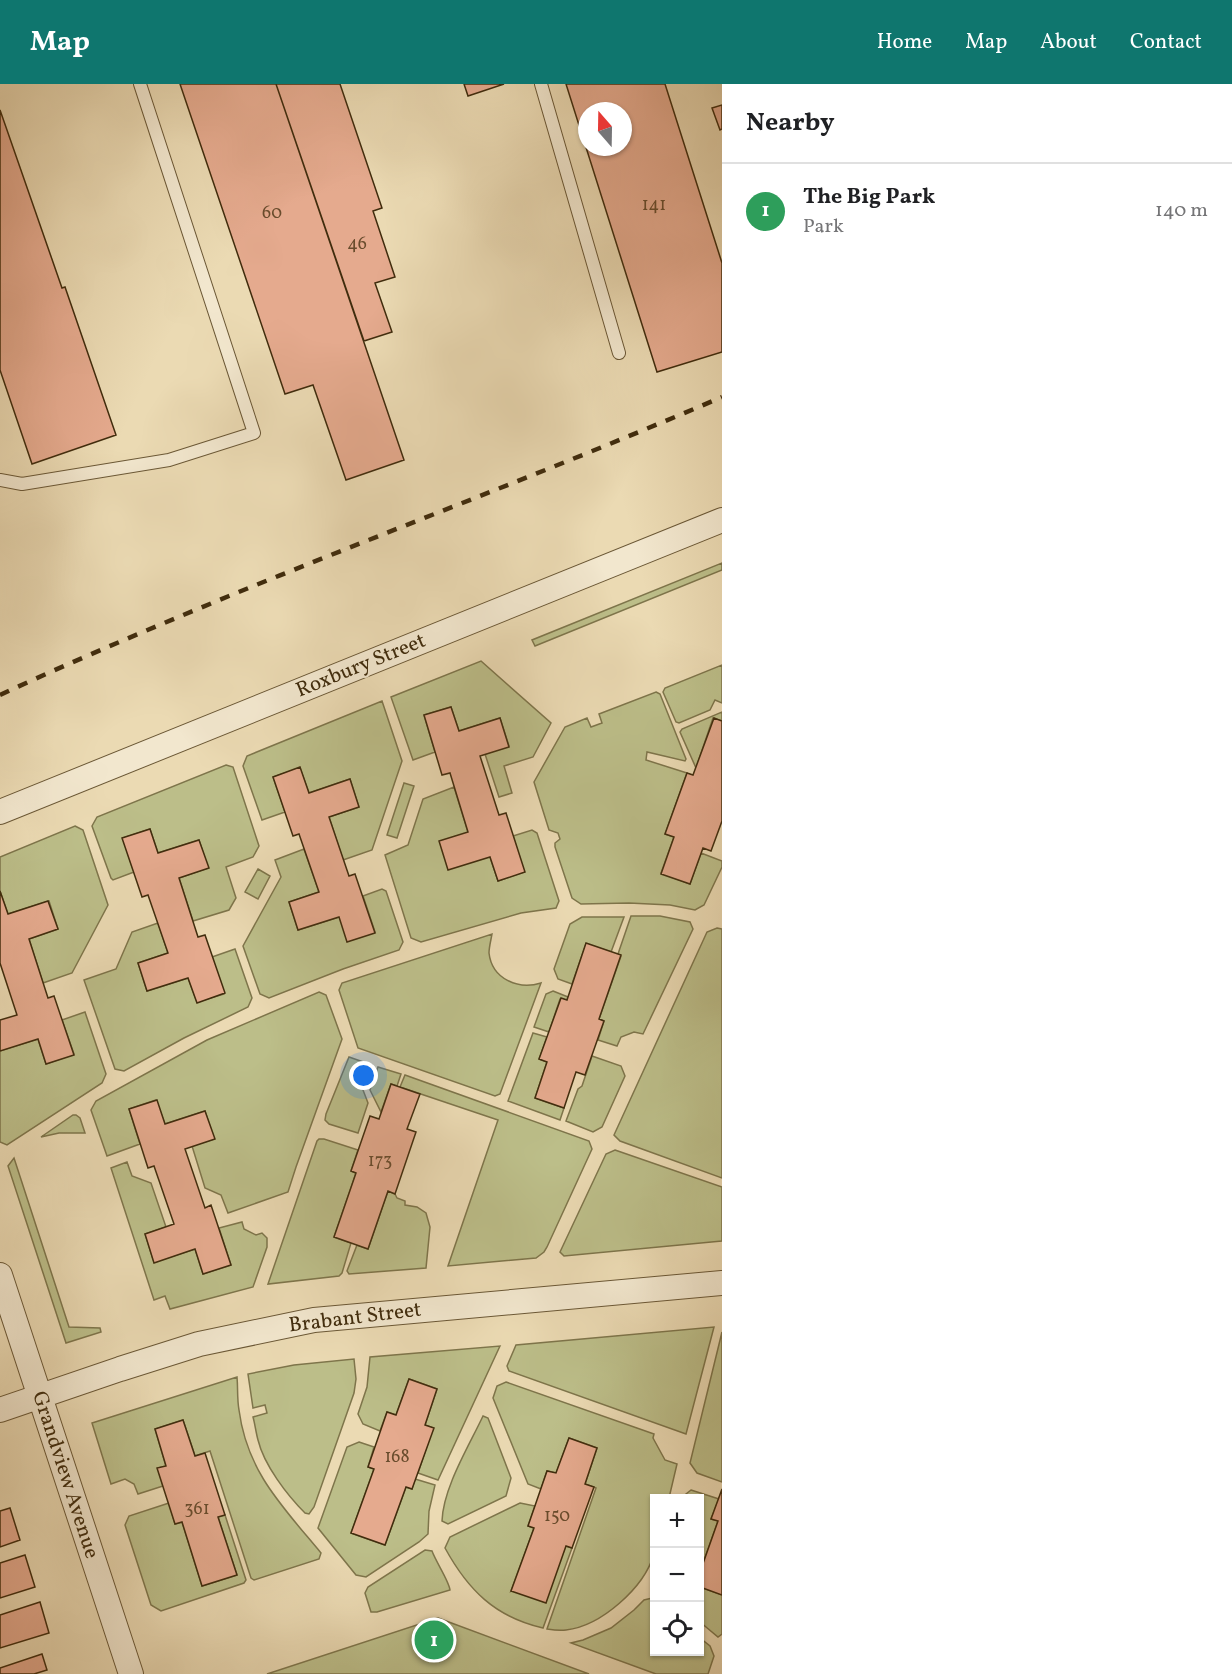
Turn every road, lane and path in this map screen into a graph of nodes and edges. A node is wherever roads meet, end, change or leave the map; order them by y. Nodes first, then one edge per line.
1 (140, 84) edge
2 (541, 84) edge
3 (619, 353) dead end
4 (0, 480) edge
5 (722, 520) edge
6 (0, 812) edge
7 (0, 1275) edge
8 (722, 1283) edge
9 (40, 1397) junction
10 (0, 1410) edge
11 (131, 1674) edge

1 - 4 lane
2 - 3 lane
5 - 6 street, Roxbury Street
7 - 9 street, Grandview Avenue
8 - 9 street, Brabant Street
9 - 10 street, Brabant Street
9 - 11 street, Grandview Avenue

